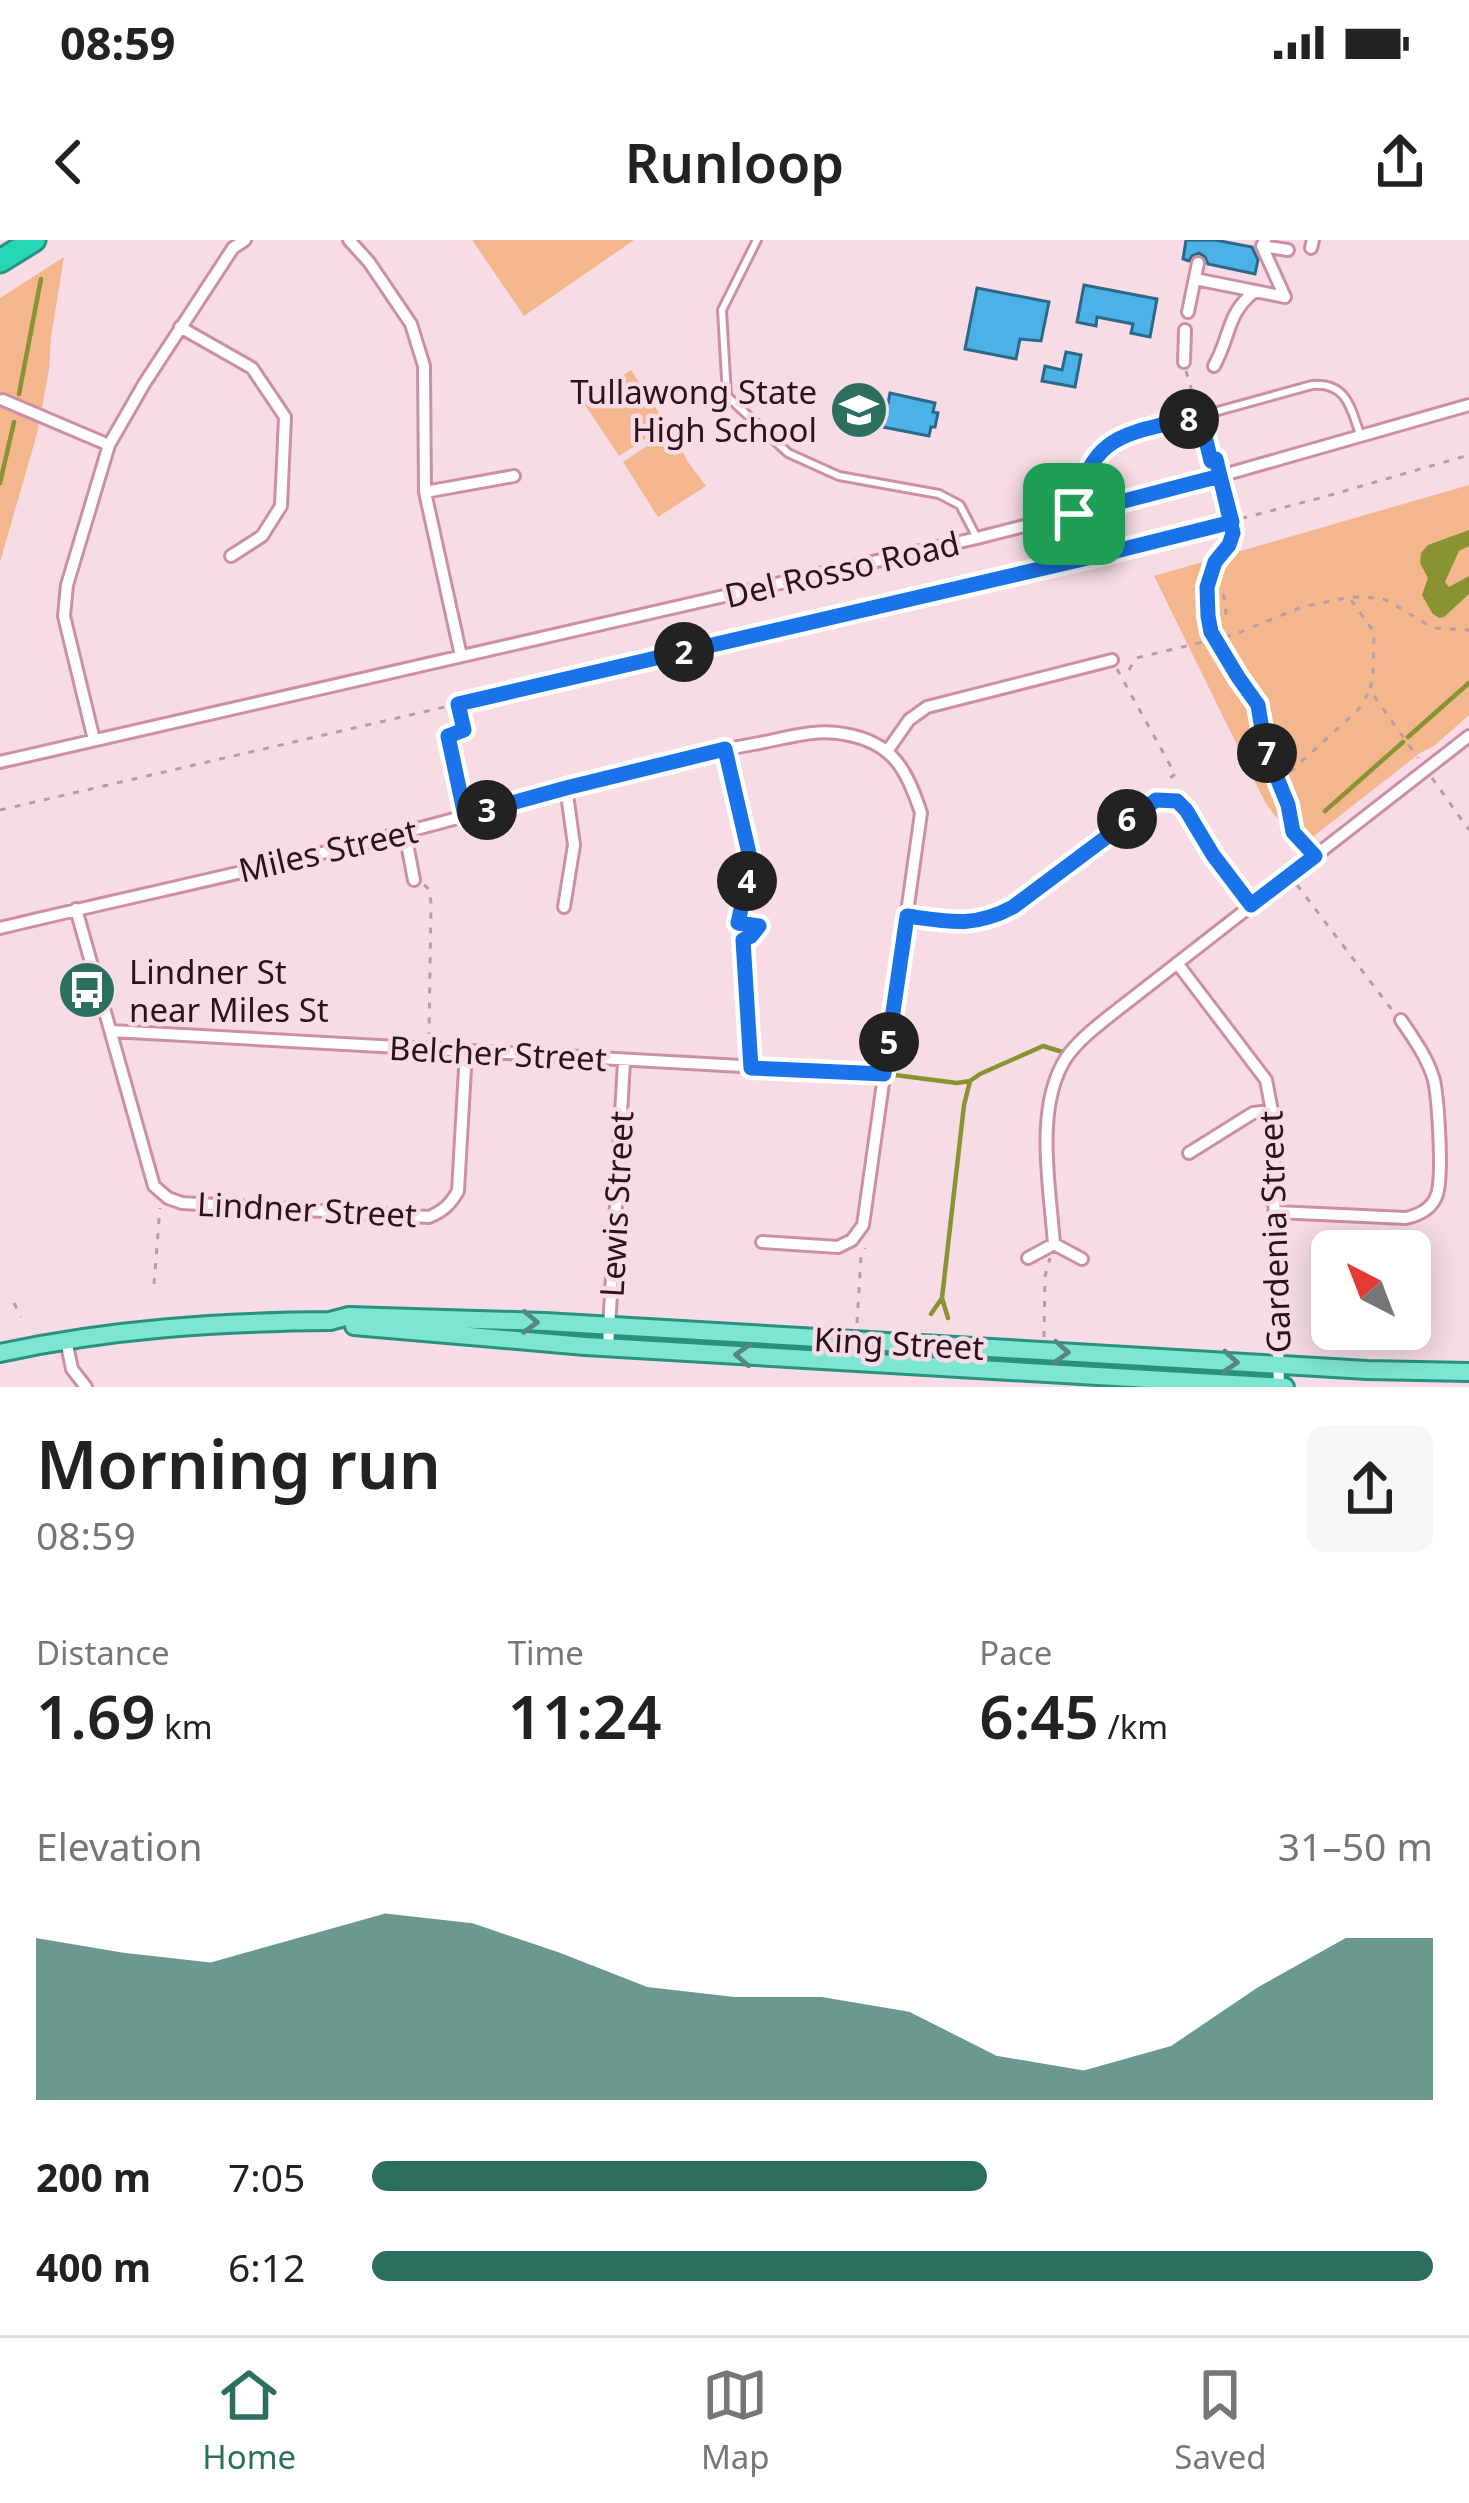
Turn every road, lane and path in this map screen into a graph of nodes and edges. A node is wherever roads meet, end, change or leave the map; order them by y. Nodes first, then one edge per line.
1 (34, 240) edge
2 (245, 240) edge
3 (349, 240) edge
4 (757, 240) edge
5 (1264, 242) edge
6 (1284, 245) edge
7 (0, 261) edge
8 (1198, 262) dead end
9 (1195, 279) junction
10 (1255, 291) junction
11 (1188, 312) dead end
12 (180, 327) junction
13 (1185, 330) dead end
14 (1184, 362) joint
15 (1214, 366) dead end
16 (3, 400) edge
17 (1469, 405) edge
18 (1200, 416) junction
19 (1360, 437) junction
20 (109, 445) junction
21 (1469, 455) edge
22 (514, 476) dead end
23 (1220, 476) junction
24 (425, 492) junction
25 (1074, 514) junction
26 (1232, 522) junction
27 (976, 538) junction
28 (231, 556) dead end
29 (1207, 587) junction
30 (1350, 597) junction
31 (1234, 598) dead end
32 (1224, 599) junction
33 (1208, 616) junction
34 (1469, 629) edge
35 (1214, 640) junction
36 (461, 656) junction
37 (1112, 660) joint
38 (1129, 670) dead end
39 (1370, 690) junction
40 (458, 704) junction
41 (1469, 736) edge
42 (94, 740) junction
43 (725, 749) junction
44 (888, 750) junction
45 (0, 762) edge
46 (1423, 764) dead end
47 (1432, 777) dead end
48 (1168, 780) dead end
49 (1280, 782) junction
50 (566, 788) junction
51 (0, 810) edge
52 (465, 816) junction
53 (1469, 830) edge
54 (405, 832) junction
55 (1315, 856) junction
56 (415, 880) joint
57 (1297, 885) dead end
58 (1251, 905) junction
59 (564, 907) dead end
60 (76, 909) junction
61 (907, 916) junction
62 (738, 923) joint
63 (0, 928) edge
64 (1177, 963) junction
65 (1401, 1020) joint
66 (111, 1031) junction
67 (429, 1036) dead end
68 (466, 1051) junction
69 (624, 1061) junction
70 (751, 1068) junction
71 (884, 1074) junction
72 (1272, 1111) junction
73 (1189, 1153) dead end
74 (158, 1204) dead end
75 (1276, 1212) junction
76 (762, 1242) dead end
77 (1054, 1244) junction
78 (865, 1248) dead end
79 (1028, 1258) dead end
80 (1082, 1259) dead end
81 (154, 1284) dead end
82 (14, 1303) dead end
83 (21, 1317) dead end
84 (330, 1321) junction
85 (857, 1325) dead end
86 (608, 1326) junction
87 (1043, 1336) dead end
88 (66, 1340) junction
89 (608, 1347) junction
90 (0, 1353) edge
91 (1280, 1365) junction
92 (1469, 1372) edge
93 (1414, 1380) edge
94 (86, 1387) edge
95 (1282, 1387) edge

1 - 7 highway
2 - 12 street
3 - 24 street
4 - 27 lane
5 - 6 street
5 - 10 street
8 - 9 street
9 - 10 street
9 - 11 street
10 - 15 street
12 - 20 street
12 - 28 street
13 - 14 street
14 - 18 path
16 - 20 street
17 - 19 street, Del Rosso Road
18 - 19 lane
18 - 23 path
18 - 25 lane
19 - 23 street, Del Rosso Road
20 - 42 street
21 - 26 path
22 - 24 street
23 - 25 street, Del Rosso Road
23 - 26 path
24 - 36 street
25 - 27 street, Del Rosso Road
26 - 29 path
26 - 40 path
27 - 36 street, Del Rosso Road
29 - 32 path
29 - 33 path
30 - 34 path
30 - 35 path
30 - 39 path
31 - 32 path
32 - 33 path
33 - 35 path
35 - 38 path
35 - 49 path
36 - 42 street, Del Rosso Road
37 - 44 street
37 - 48 path
39 - 46 path
39 - 49 path
40 - 51 path
40 - 52 path
41 - 55 street
42 - 45 street, Del Rosso Road
43 - 44 street, Miles Street
43 - 50 street, Miles Street
43 - 62 street
44 - 61 street
47 - 53 path
49 - 55 path
50 - 52 street, Miles Street
50 - 59 street
52 - 54 street, Miles Street
54 - 56 street
54 - 60 street, Miles Street
55 - 58 street
56 - 67 path
57 - 65 path
58 - 61 street
58 - 64 street
60 - 63 street, Miles Street
60 - 66 street, Lindner Street
61 - 71 street
62 - 70 path
64 - 72 street, Gardenia Street
64 - 77 street
65 - 75 street
66 - 68 street, Belcher Street
66 - 68 street, Lindner Street
68 - 69 street, Belcher Street
69 - 70 street, Belcher Street
69 - 86 street, Lewis Street
70 - 71 street, Belcher Street
71 - 76 street
72 - 73 street
72 - 75 street, Gardenia Street
74 - 81 path
75 - 91 street, Gardenia Street
77 - 79 street
77 - 80 street
77 - 87 path
78 - 85 path
82 - 83 path
84 -> 86 main road, King Street
84 - 88 main road, King Street
84 - 89 main road, King Street
86 - 89 street, Lewis Street
86 -> 91 main road, King Street
88 - 90 main road, King Street
88 - 94 street
95 -> 89 main road, King Street
91 - 93 main road, King Street
91 - 95 street, Gardenia Street
92 - 93 main road, King Street

